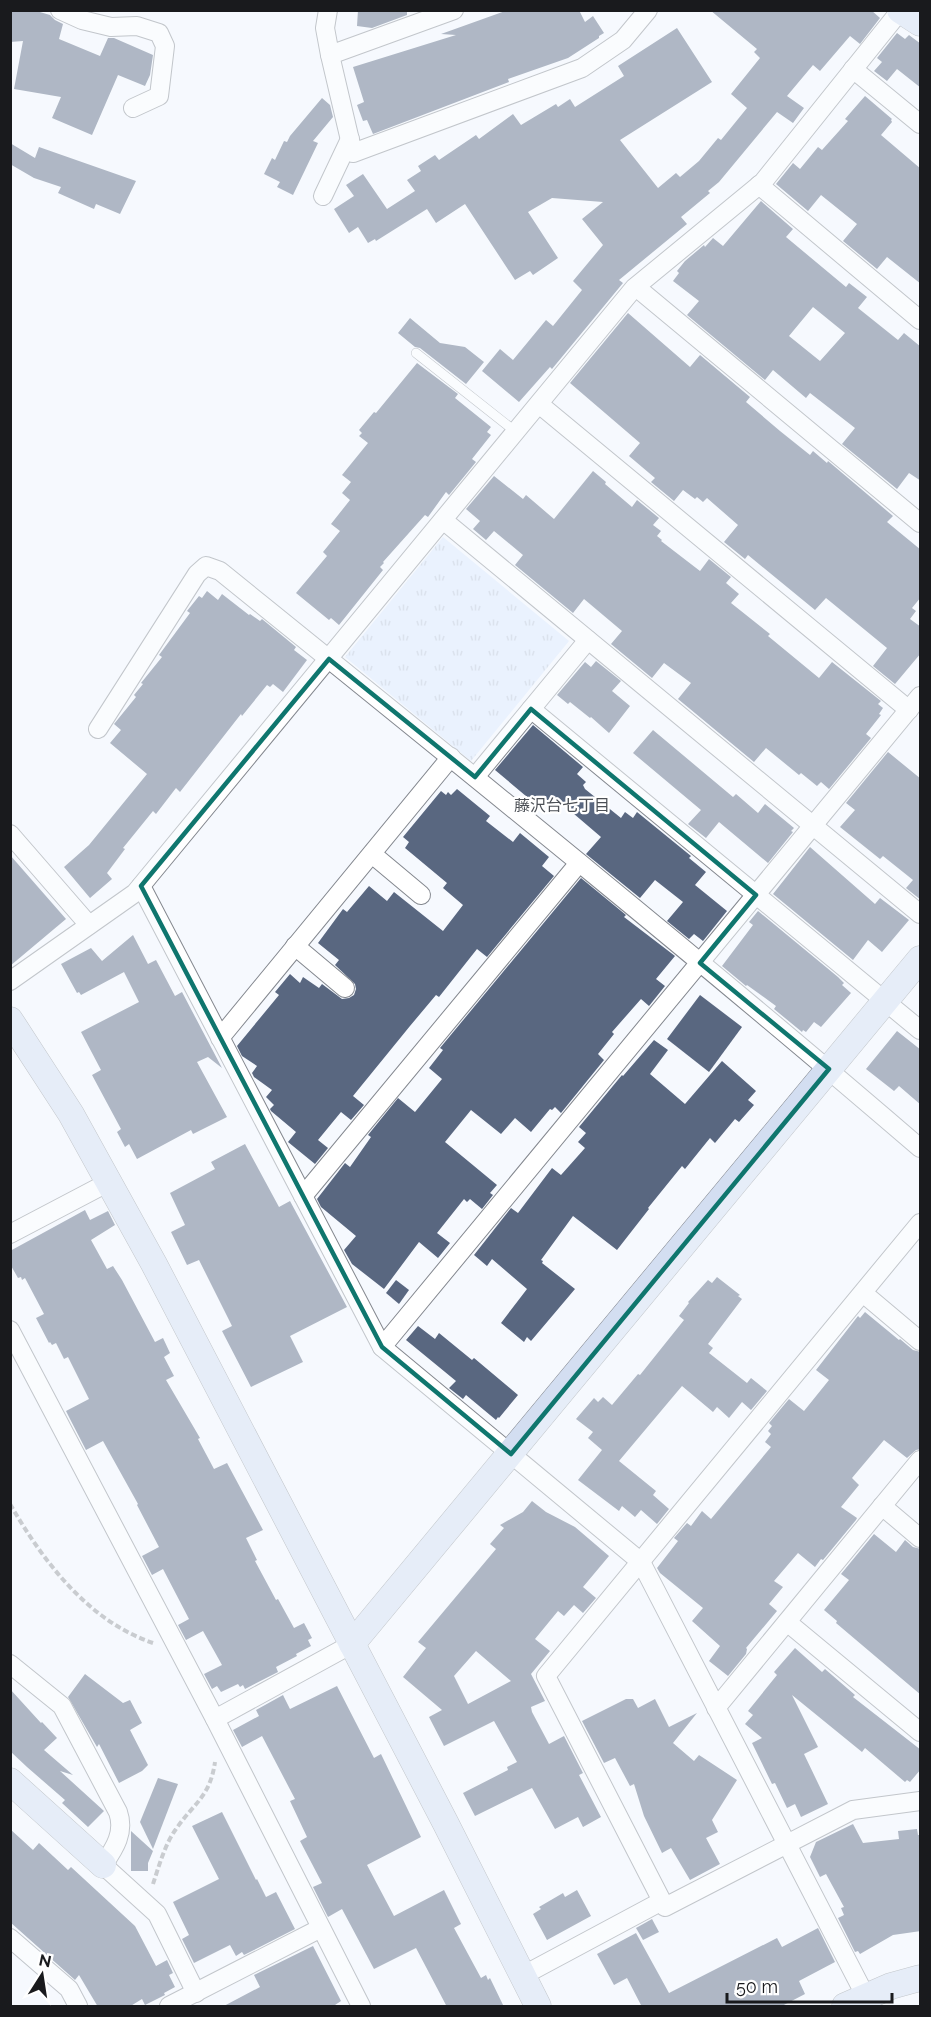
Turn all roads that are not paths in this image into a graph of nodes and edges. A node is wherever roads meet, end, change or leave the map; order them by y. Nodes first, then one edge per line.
1 (60, 10) edge
2 (328, 10) edge
3 (648, 10) edge
4 (900, 11) edge
5 (443, 13) edge
6 (921, 23) edge
7 (330, 55) junction
8 (854, 69) junction
9 (133, 108) dead end
10 (921, 124) edge
11 (350, 139) junction
12 (759, 185) junction
13 (323, 196) dead end
14 (636, 287) junction
15 (921, 320) edge
16 (416, 353) dead end
17 (539, 404) junction
18 (516, 432) junction
19 (443, 520) junction
20 (921, 522) edge
21 (588, 640) junction
22 (329, 659) junction
23 (915, 703) edge
24 (531, 710) junction
25 (98, 729) dead end
26 (451, 757) junction
27 (475, 777) junction
28 (813, 826) junction
29 (10, 834) edge
30 (372, 854) junction
31 (579, 863) junction
32 (141, 886) junction
33 (421, 895) dead end
34 (756, 895) junction
35 (921, 914) edge
36 (89, 925) junction
37 (296, 946) junction
38 (921, 958) edge
39 (700, 963) junction
40 (10, 981) edge
41 (345, 988) dead end
42 (885, 1001) junction
43 (10, 1020) edge
44 (921, 1030) edge
45 (220, 1038) junction
46 (829, 1069) junction
47 (921, 1148) edge
48 (110, 1182) junction
49 (303, 1196) junction
50 (921, 1222) edge
51 (10, 1234) edge
52 (863, 1293) junction
53 (10, 1330) edge
54 (921, 1341) edge
55 (382, 1347) junction
56 (511, 1454) junction
57 (921, 1460) edge
58 (882, 1506) junction
59 (921, 1538) edge
60 (640, 1562) junction
61 (787, 1622) junction
62 (352, 1644) junction
63 (10, 1664) edge
64 (716, 1708) junction
65 (214, 1719) junction
66 (921, 1732) edge
67 (10, 1781) edge
68 (921, 1801) edge
69 (787, 1844) junction
70 (103, 1865) junction
71 (662, 1901) junction
72 (321, 1928) junction
73 (10, 1938) edge
74 (522, 1976) junction
75 (921, 1978) edge
76 (196, 1993) junction
77 (856, 2002) edge
78 (78, 2007) edge
79 (169, 2007) edge
80 (361, 2007) edge
81 (538, 2007) edge

1 - 9 street
2 - 7 street
3 - 11 street
4 - 6 street
4 - 8 street
5 - 7 street
7 - 11 street
8 - 10 street
8 - 12 street
11 - 13 street
12 - 14 street
12 - 15 street
14 - 17 street
14 - 20 street
16 - 18 lane
17 - 18 street
17 - 23 street
18 - 19 street
19 - 21 street
19 - 22 street
21 - 24 street
21 - 28 street
22 - 25 street
22 - 26 street
22 - 32 street
23 - 28 street
24 - 27 street
24 - 34 street
26 - 27 street
26 - 30 street
27 - 31 street
28 - 34 street
28 - 35 street
29 - 36 street
30 - 33 street
30 - 37 street
31 - 39 street
31 - 49 street
32 - 36 street
32 - 45 street
34 - 39 street
34 - 42 street
36 - 40 street
37 - 41 street
37 - 45 street
38 - 42 street
39 - 46 street
39 - 55 street
42 - 44 street
42 - 46 street
43 - 48 street
45 - 49 street
46 - 47 street
46 - 56 street
48 - 51 street
48 - 62 street
49 - 55 street
50 - 52 street
52 - 54 street
52 - 60 street
53 - 65 street
55 - 56 street
56 - 60 street
56 - 62 street
57 - 58 street
58 - 59 street
58 - 61 street
60 - 64 street
60 - 71 street
61 - 64 street
61 - 66 street
62 - 65 street
62 - 74 street
63 - 70 street
64 - 69 street
65 - 72 street
67 - 70 street
68 - 69 street
69 - 71 street
69 - 77 street
70 - 76 street
71 - 74 street
72 - 76 street
72 - 80 street
73 - 78 street
74 - 81 street
75 - 77 street
76 - 79 street

